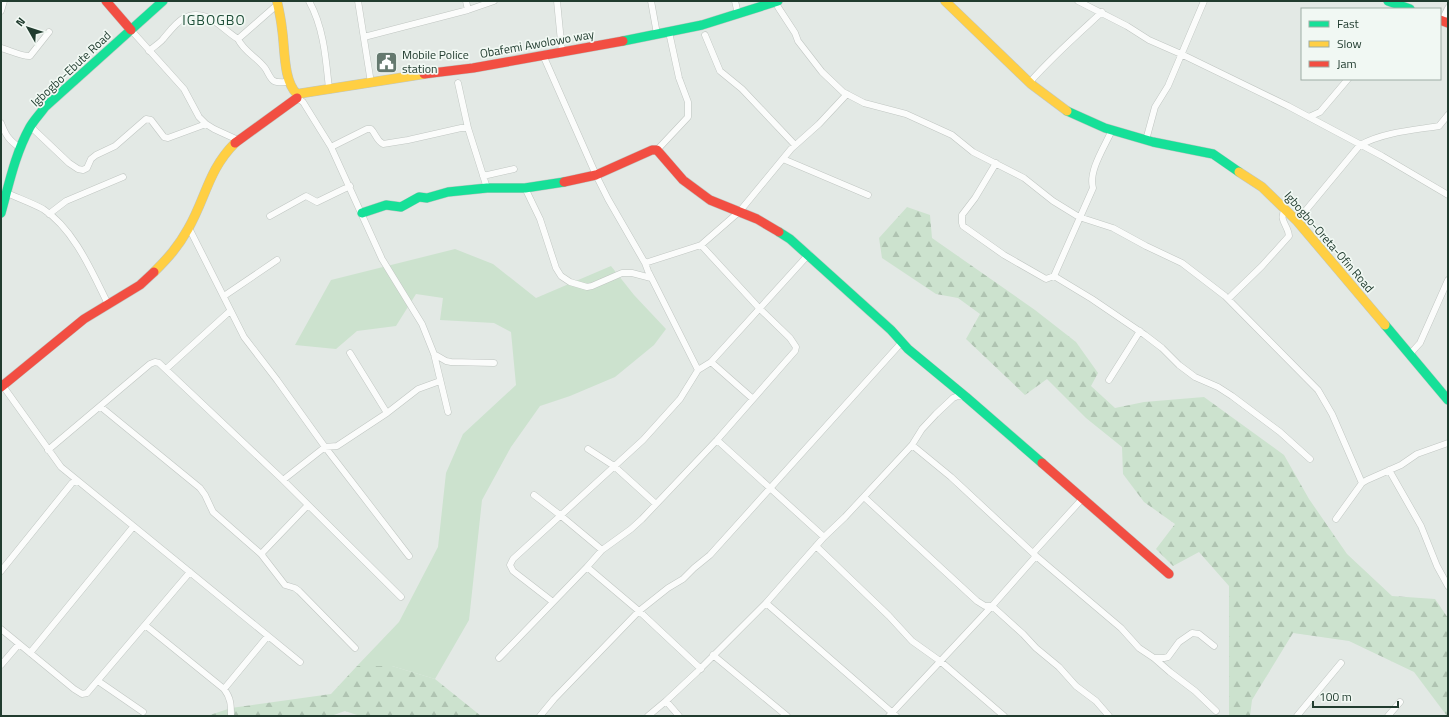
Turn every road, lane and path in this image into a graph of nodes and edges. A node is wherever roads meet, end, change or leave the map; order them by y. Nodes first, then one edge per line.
1 (4, 1) edge
2 (106, 1) edge
3 (163, 1) edge
4 (309, 1) edge
5 (358, 1) edge
6 (466, 1) edge
7 (494, 1) edge
8 (557, 1) edge
9 (651, 1) edge
10 (735, 1) edge
11 (945, 1) edge
12 (1078, 1) edge
13 (1204, 1) edge
14 (1388, 1) edge
15 (277, 2) edge
16 (777, 2) edge
17 (1407, 8) edge
18 (1448, 8) edge
19 (468, 10) junction
20 (1, 11) edge
21 (1102, 12) junction
22 (738, 14) junction
23 (1443, 21) edge
24 (130, 30) junction
25 (49, 32) dead end
26 (669, 32) junction
27 (657, 34) junction
28 (705, 35) dead end
29 (364, 37) junction
30 (238, 39) junction
31 (1, 48) edge
32 (149, 51) junction
33 (562, 52) junction
34 (1182, 54) junction
35 (543, 55) junction
36 (1347, 80) edge
37 (290, 82) junction
38 (1030, 82) junction
39 (371, 83) junction
40 (458, 83) dead end
41 (329, 89) junction
42 (847, 94) junction
43 (298, 96) junction
44 (1320, 112) junction
45 (1448, 116) edge
46 (1309, 117) junction
47 (1, 123) edge
48 (1319, 123) junction
49 (206, 124) junction
50 (30, 126) junction
51 (468, 128) junction
52 (1112, 130) junction
53 (238, 140) junction
54 (1146, 140) junction
55 (795, 145) junction
56 (1360, 145) junction
57 (332, 147) junction
58 (20, 148) junction
59 (657, 150) junction
60 (783, 159) junction
61 (996, 163) junction
62 (514, 169) dead end
63 (596, 175) junction
64 (483, 176) junction
65 (123, 177) dead end
66 (350, 186) junction
67 (487, 188) junction
68 (525, 188) junction
69 (7, 193) junction
70 (868, 195) dead end
71 (1448, 195) edge
72 (1285, 208) junction
73 (740, 212) junction
74 (1, 213) edge
75 (362, 213) junction
76 (49, 214) junction
77 (270, 216) dead end
78 (1079, 217) junction
79 (1297, 221) junction
80 (189, 228) junction
81 (701, 245) junction
82 (809, 254) junction
83 (277, 260) dead end
84 (645, 263) junction
85 (1054, 276) junction
86 (651, 278) junction
87 (1448, 280) edge
88 (224, 296) junction
89 (1228, 299) junction
90 (108, 304) junction
91 (759, 308) junction
92 (230, 311) junction
93 (1140, 331) junction
94 (902, 342) junction
95 (350, 353) dead end
96 (434, 354) junction
97 (1410, 354) junction
98 (711, 362) junction
99 (494, 363) dead end
100 (166, 369) junction
101 (698, 370) junction
102 (1109, 380) dead end
103 (440, 381) junction
104 (2, 387) edge
105 (966, 396) junction
106 (753, 399) junction
107 (1448, 400) edge
108 (101, 407) junction
109 (448, 412) dead end
110 (387, 413) junction
111 (717, 440) junction
112 (1448, 443) edge
113 (912, 445) junction
114 (325, 448) junction
115 (588, 449) dead end
116 (48, 450) junction
117 (1310, 459) dead end
118 (614, 466) junction
119 (1389, 470) junction
120 (283, 480) junction
121 (77, 481) junction
122 (1362, 484) junction
123 (770, 488) junction
124 (534, 495) dead end
125 (864, 497) junction
126 (1082, 499) junction
127 (656, 504) junction
128 (308, 506) junction
129 (560, 515) junction
130 (1336, 519) dead end
131 (133, 527) junction
132 (824, 537) junction
133 (816, 546) junction
134 (602, 550) junction
135 (261, 554) junction
136 (1034, 554) junction
137 (409, 556) dead end
138 (587, 567) junction
139 (1, 571) edge
140 (190, 572) junction
141 (1170, 574) dead end
142 (1448, 586) edge
143 (401, 597) dead end
144 (553, 602) junction
145 (766, 603) junction
146 (992, 606) junction
147 (639, 612) junction
148 (144, 625) junction
149 (1, 629) edge
150 (268, 637) junction
151 (19, 644) junction
152 (1214, 646) dead end
153 (355, 648) dead end
154 (30, 653) junction
155 (713, 656) junction
156 (499, 658) dead end
157 (1154, 658) junction
158 (940, 661) junction
159 (300, 662) dead end
160 (1341, 663) dead end
161 (1, 666) edge
162 (701, 669) junction
163 (98, 681) junction
164 (224, 689) junction
165 (666, 701) junction
166 (1400, 702) dead end
167 (1216, 711) dead end
168 (143, 712) dead end
169 (892, 715) edge
170 (231, 716) edge
171 (540, 716) edge
172 (648, 716) edge
173 (679, 716) edge
174 (787, 716) edge
175 (1004, 716) edge
176 (1109, 716) edge
177 (1297, 716) edge
178 (1388, 716) edge

1 - 20 street
2 - 24 street
3 - 24 street, Igbogbo-Ebute Road
4 - 41 street
5 - 29 street
6 - 19 street
7 - 19 street
8 - 33 street
9 - 27 street
10 - 22 street
11 - 38 street, Igbogbo-Oreta-Ofin Road
12 - 21 street
13 - 34 street
14 - 17 street
15 - 30 street
15 - 37 street
16 - 22 street, Obafemi Awolowo way
16 - 42 street
18 - 23 street
19 - 29 street
21 - 34 street
21 - 38 street
22 - 26 street, Obafemi Awolowo way
24 - 32 street
24 - 50 street, Igbogbo-Ebute Road
25 - 31 street
26 - 27 street, Obafemi Awolowo way
26 - 59 street
27 - 33 street, Obafemi Awolowo way
28 - 55 street
29 - 39 street
30 - 32 street
30 - 37 street
32 - 49 street
33 - 35 street, Obafemi Awolowo way
34 - 46 street
34 - 54 street
35 - 39 street, Obafemi Awolowo way
35 - 63 street
36 - 44 street
37 - 43 street
38 - 52 street, Igbogbo-Oreta-Ofin Road
39 - 41 street, Obafemi Awolowo way
40 - 51 street
41 - 43 street, Obafemi Awolowo way
42 - 55 street
42 - 61 street
43 - 53 street
43 - 57 street
44 - 46 street
44 - 48 street
45 - 56 street
46 - 48 street
47 - 58 street
48 - 56 street
49 - 50 street
49 - 53 street
50 - 58 street, Igbogbo-Ebute Road
51 - 57 street
51 - 64 street
52 - 54 street, Igbogbo-Oreta-Ofin Road
52 - 78 street
53 - 80 street
54 - 72 street, Igbogbo-Oreta-Ofin Road
55 - 60 street
56 - 71 street
56 - 79 street
57 - 66 street
58 - 69 street, Igbogbo-Ebute Road
59 - 63 street
59 - 73 street
60 - 70 street
60 - 73 street
61 - 78 street
61 - 85 street
62 - 64 street
63 - 68 street
63 - 84 street
64 - 67 street
65 - 76 street
66 - 75 street
66 - 77 street
67 - 68 street
67 - 75 street
68 - 86 street
69 - 74 street, Igbogbo-Ebute Road
69 - 76 street
72 - 79 street, Igbogbo-Oreta-Ofin Road
72 - 89 street
73 - 81 street
73 - 82 street
75 - 96 street
76 - 90 street
78 - 85 street
78 - 89 street
79 - 97 street, Igbogbo-Oreta-Ofin Road
80 - 88 street
80 - 90 street
81 - 84 street
81 - 91 street
82 - 91 street
82 - 94 street
83 - 88 street
84 - 86 street
85 - 93 street
86 - 101 street
87 - 97 street
88 - 92 street
89 - 122 street
90 - 104 street
91 - 98 street
91 - 106 street
92 - 100 street
92 - 114 street
93 - 102 street
93 - 117 street
94 - 105 street
94 - 123 street
95 - 110 street
96 - 99 street
96 - 103 street
97 - 107 street, Igbogbo-Oreta-Ofin Road
98 - 101 street
98 - 106 street
100 - 108 street
100 - 120 street
101 - 118 street
103 - 109 street
103 - 110 street
104 - 116 street
105 - 113 street
105 - 126 street
106 - 111 street
108 - 116 street
108 - 135 street
110 - 114 street
111 - 123 street
111 - 127 street
112 - 119 street
113 - 125 street
113 - 136 street
114 - 120 street
114 - 137 street
115 - 118 street
116 - 121 street
118 - 127 street
118 - 129 street
119 - 122 street
119 - 142 street
120 - 128 street
121 - 131 street
121 - 139 street
122 - 130 street
123 - 132 street
123 - 147 street
124 - 129 street
125 - 132 street
125 - 146 street
126 - 136 street
126 - 141 street
127 - 134 street
128 - 135 street
128 - 143 street
129 - 134 street
129 - 144 street
131 - 140 street
131 - 154 street
132 - 133 street
133 - 145 street
133 - 158 street
134 - 138 street
135 - 153 street
136 - 146 street
136 - 157 street
138 - 144 street
138 - 147 street
140 - 148 street
140 - 150 street
144 - 156 street
145 - 155 street
145 - 169 street
146 - 158 street
146 - 176 street
147 - 162 street
147 - 171 street
148 - 163 street
148 - 164 street
149 - 151 street
150 - 159 street
150 - 164 street
151 - 154 street
151 - 161 street
152 - 157 street
154 - 163 street
155 - 162 street
155 - 174 street
157 - 167 street
158 - 169 street
158 - 175 street
160 - 177 street
162 - 165 street
163 - 168 street
164 - 170 street
165 - 172 street
165 - 173 street
166 - 178 street

